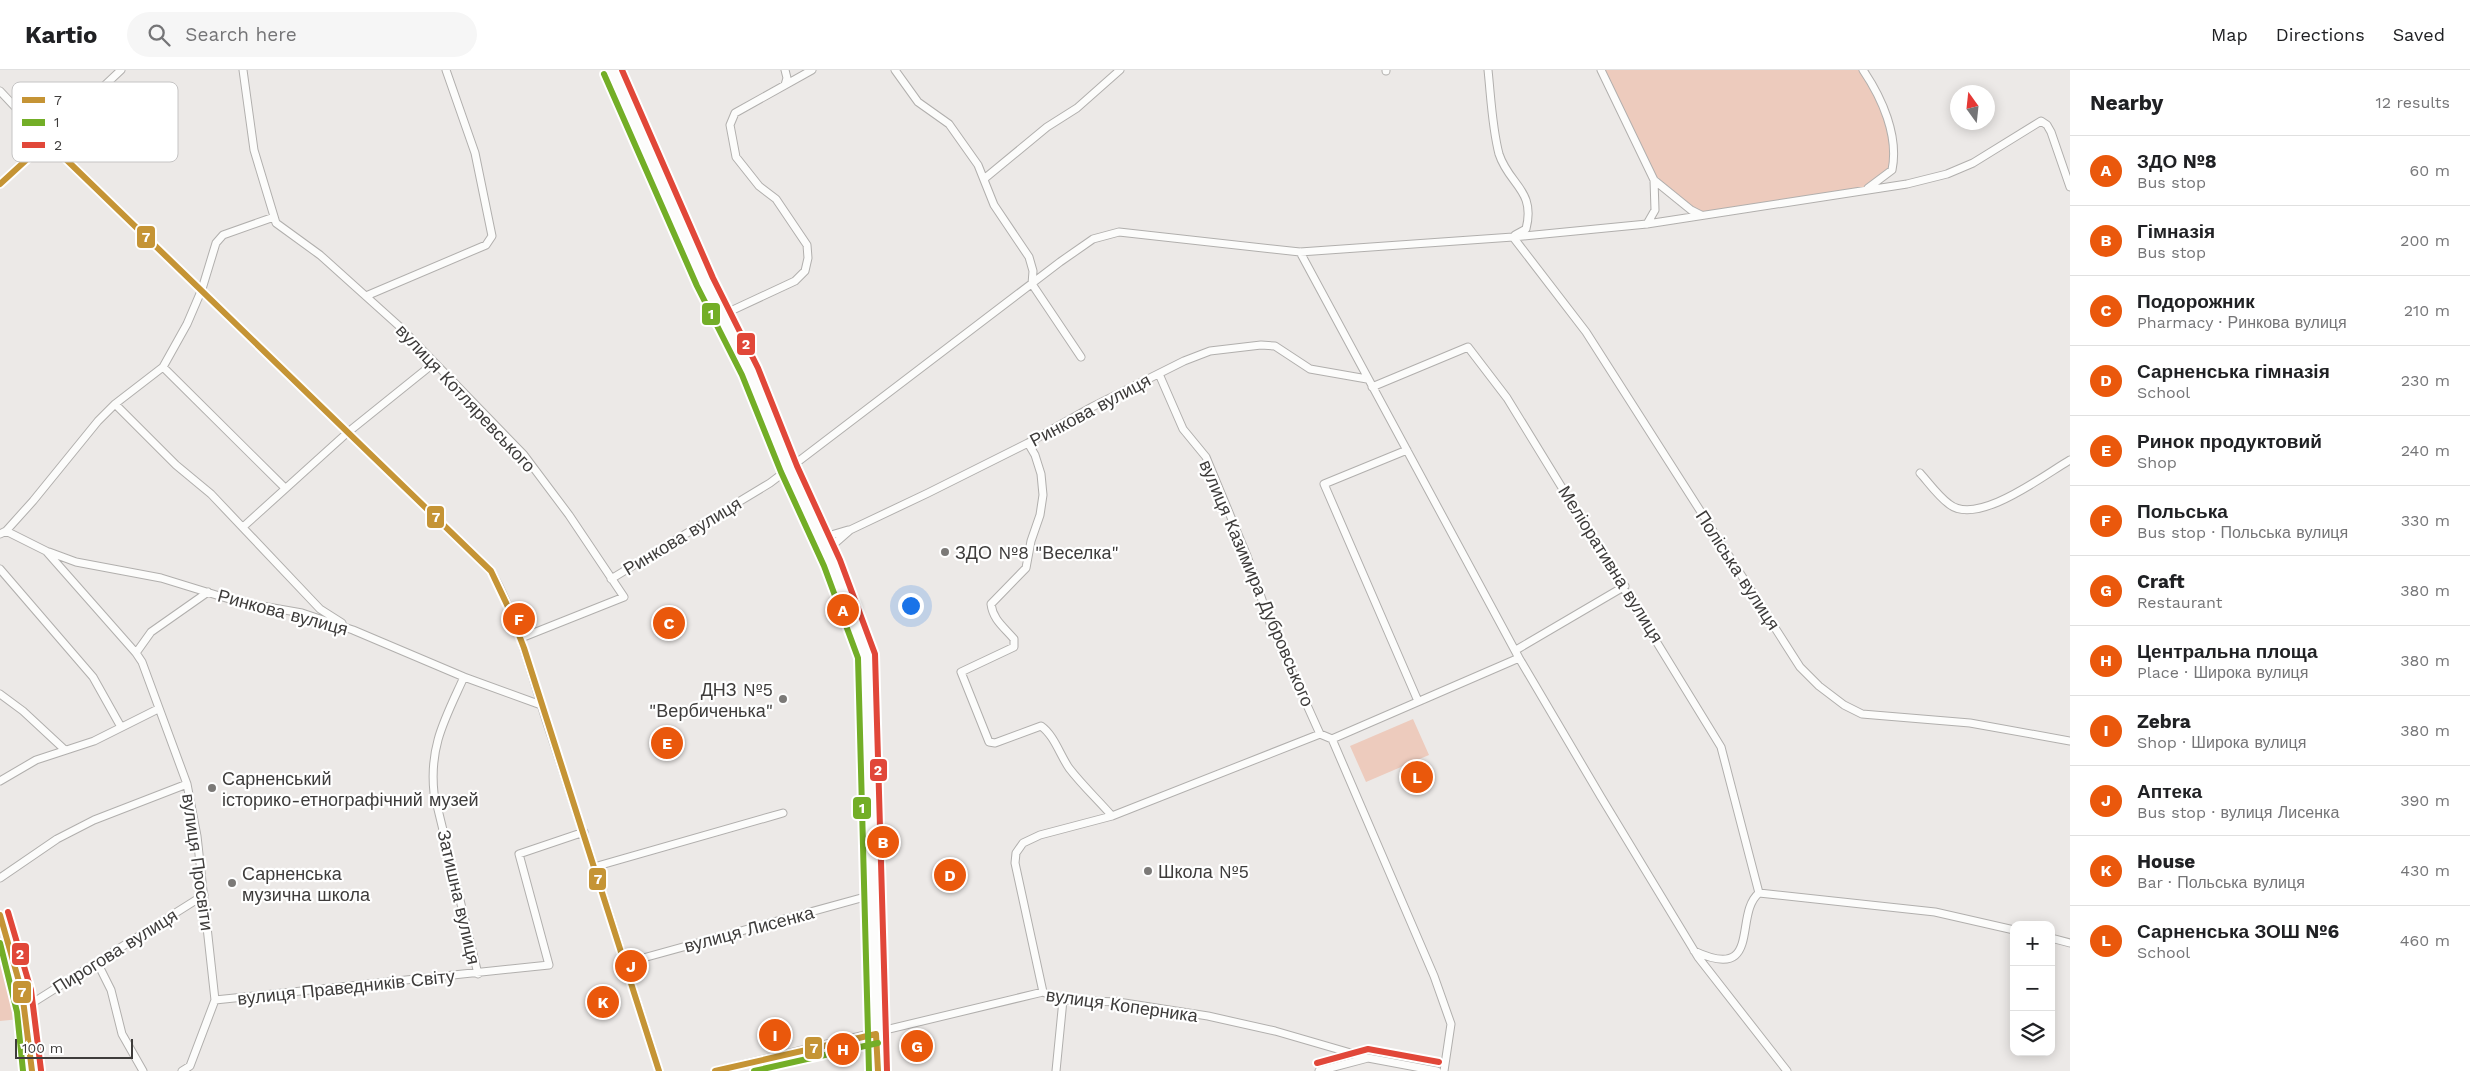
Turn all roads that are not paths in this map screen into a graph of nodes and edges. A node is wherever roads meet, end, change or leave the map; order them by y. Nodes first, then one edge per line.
1 (121, 70) edge
2 (243, 70) edge
3 (446, 70) edge
4 (612, 70) edge
5 (785, 70) edge
6 (812, 70) edge
7 (895, 70) edge
8 (1120, 70) edge
9 (1488, 70) edge
10 (1601, 70) edge
11 (1863, 70) edge
12 (109, 82) edge
13 (785, 85) junction
14 (0, 91) edge
15 (12, 104) edge
16 (25, 162) edge
17 (70, 162) edge
18 (984, 180) junction
19 (1654, 180) junction
20 (0, 184) edge
21 (2070, 187) edge
22 (1866, 190) junction
23 (1702, 215) junction
24 (274, 217) junction
25 (1647, 224) junction
26 (1513, 237) junction
27 (1300, 252) junction
28 (1032, 284) junction
29 (202, 289) junction
30 (366, 296) junction
31 (722, 315) junction
32 (1081, 357) dead end
33 (434, 363) junction
34 (163, 366) junction
35 (1159, 374) junction
36 (1367, 379) junction
37 (1372, 387) junction
38 (115, 404) junction
39 (347, 433) junction
40 (1028, 442) junction
41 (1407, 450) junction
42 (2070, 460) edge
43 (789, 469) junction
44 (1920, 473) dead end
45 (284, 488) junction
46 (242, 527) junction
47 (850, 530) junction
48 (3, 532) edge
49 (821, 538) junction
50 (46, 551) junction
51 (826, 551) junction
52 (0, 568) edge
53 (611, 579) junction
54 (1625, 586) junction
55 (208, 592) junction
56 (353, 630) junction
57 (521, 638) junction
58 (1516, 650) junction
59 (136, 653) junction
60 (1519, 658) junction
61 (464, 677) junction
62 (0, 694) edge
63 (1418, 701) junction
64 (541, 705) junction
65 (158, 709) junction
66 (121, 727) junction
67 (1320, 734) junction
68 (1332, 739) junction
69 (2070, 741) edge
70 (65, 750) junction
71 (0, 781) edge
72 (187, 784) junction
73 (783, 813) dead end
74 (1112, 816) junction
75 (584, 832) junction
76 (594, 867) junction
77 (0, 878) edge
78 (1760, 893) junction
79 (204, 895) junction
80 (872, 895) junction
81 (0, 915) edge
82 (2010, 929) edge
83 (2055, 939) edge
84 (2070, 942) edge
85 (1694, 951) junction
86 (625, 963) junction
87 (98, 964) junction
88 (478, 974) junction
89 (1043, 992) junction
90 (215, 1000) junction
91 (1063, 1000) junction
92 (26, 1007) junction
93 (876, 1034) junction
94 (1368, 1058) junction
95 (32, 1071) edge
96 (142, 1071) edge
97 (182, 1071) edge
98 (659, 1071) edge
99 (715, 1071) edge
100 (878, 1071) edge
101 (1056, 1071) edge
102 (1319, 1071) edge
103 (1437, 1071) edge
104 (1444, 1071) edge
105 (1787, 1071) edge

1 - 12 street
2 - 24 street, вулиця Котляревського
3 - 30 street
4 - 31 main road
5 - 13 street
6 - 13 street
7 - 18 street
8 - 18 street
9 - 26 street
10 - 19 street
11 - 22 street
13 - 31 street
14 - 15 street
16 - 20 street
17 - 29 street
18 - 28 street
19 - 23 street
19 - 25 street
21 - 22 street, Ринкова вулиця
22 - 23 street, Ринкова вулиця
23 - 25 street, Ринкова вулиця
24 - 29 street
24 - 30 street, вулиця Котляревського
25 - 26 street, Ринкова вулиця
26 - 27 street, Ринкова вулиця
26 - 69 street, Поліська вулиця
27 - 28 street, Ринкова вулиця
27 - 36 street
28 - 32 street
28 - 43 street, Ринкова вулиця
29 - 34 street
29 - 39 street
30 - 33 street, вулиця Котляревського
31 - 43 main road
33 - 39 street
33 - 53 street, вулиця Котляревського
34 - 38 street
34 - 45 street
35 - 36 street, Ринкова вулиця
35 - 40 street, Ринкова вулиця
35 - 67 street, вулиця Казимира Дубровського
36 - 37 street
37 - 41 street
37 - 54 street, Меліоративна вулиця
38 - 46 street
38 - 48 street
39 - 45 street
39 - 57 street
40 - 47 street, Ринкова вулиця
40 - 74 street
41 - 58 street
41 - 63 street
42 - 44 street
43 - 49 main road
43 - 53 street, Ринкова вулиця
45 - 46 street
46 - 56 street
47 - 49 street
47 - 51 street, Ринкова вулиця
48 - 50 street, Ринкова вулиця
49 - 51 main road
50 - 55 street, Ринкова вулиця
50 - 59 street, вулиця Просвіти
51 - 80 main road
52 - 66 street
53 - 57 street, Ринкова вулиця
54 - 58 street
54 - 78 street, Меліоративна вулиця
55 - 56 street, Ринкова вулиця
55 - 59 street
56 - 61 street, Ринкова вулиця
57 - 64 street
58 - 60 street
59 - 65 street, вулиця Просвіти
60 - 63 street
60 - 85 street
61 - 64 street, Ринкова вулиця
61 - 88 street, Затишна вулиця
62 - 70 street
63 - 68 street
64 - 75 street
65 - 66 street
65 - 72 street, вулиця Просвіти
66 - 70 street
67 - 68 street
67 - 74 street
68 - 104 street
70 - 71 street
72 - 77 street
72 - 79 street, вулиця Просвіти
73 - 76 street
74 - 89 street
75 - 76 street
75 - 88 street, вулиця Праведників Світу
76 - 86 street
78 - 82 street
78 - 85 street
79 - 87 street, Пирогова вулиця
79 - 90 street, вулиця Просвіти
80 - 86 street, вулиця Лисенка
80 - 93 main road
81 - 92 street
83 - 84 street
85 - 105 street
86 - 98 street
87 - 92 street, Пирогова вулиця
87 - 96 street
88 - 90 street, вулиця Праведників Світу
89 - 91 street, вулиця Коперника
89 - 93 street, вулиця Коперника
90 - 97 street, вулиця Просвіти
91 - 94 street, вулиця Коперника
91 - 101 street
92 - 95 street
93 - 99 street, вулиця Коперника
93 - 100 main road
94 - 102 street
94 - 103 street, вулиця Коперника

